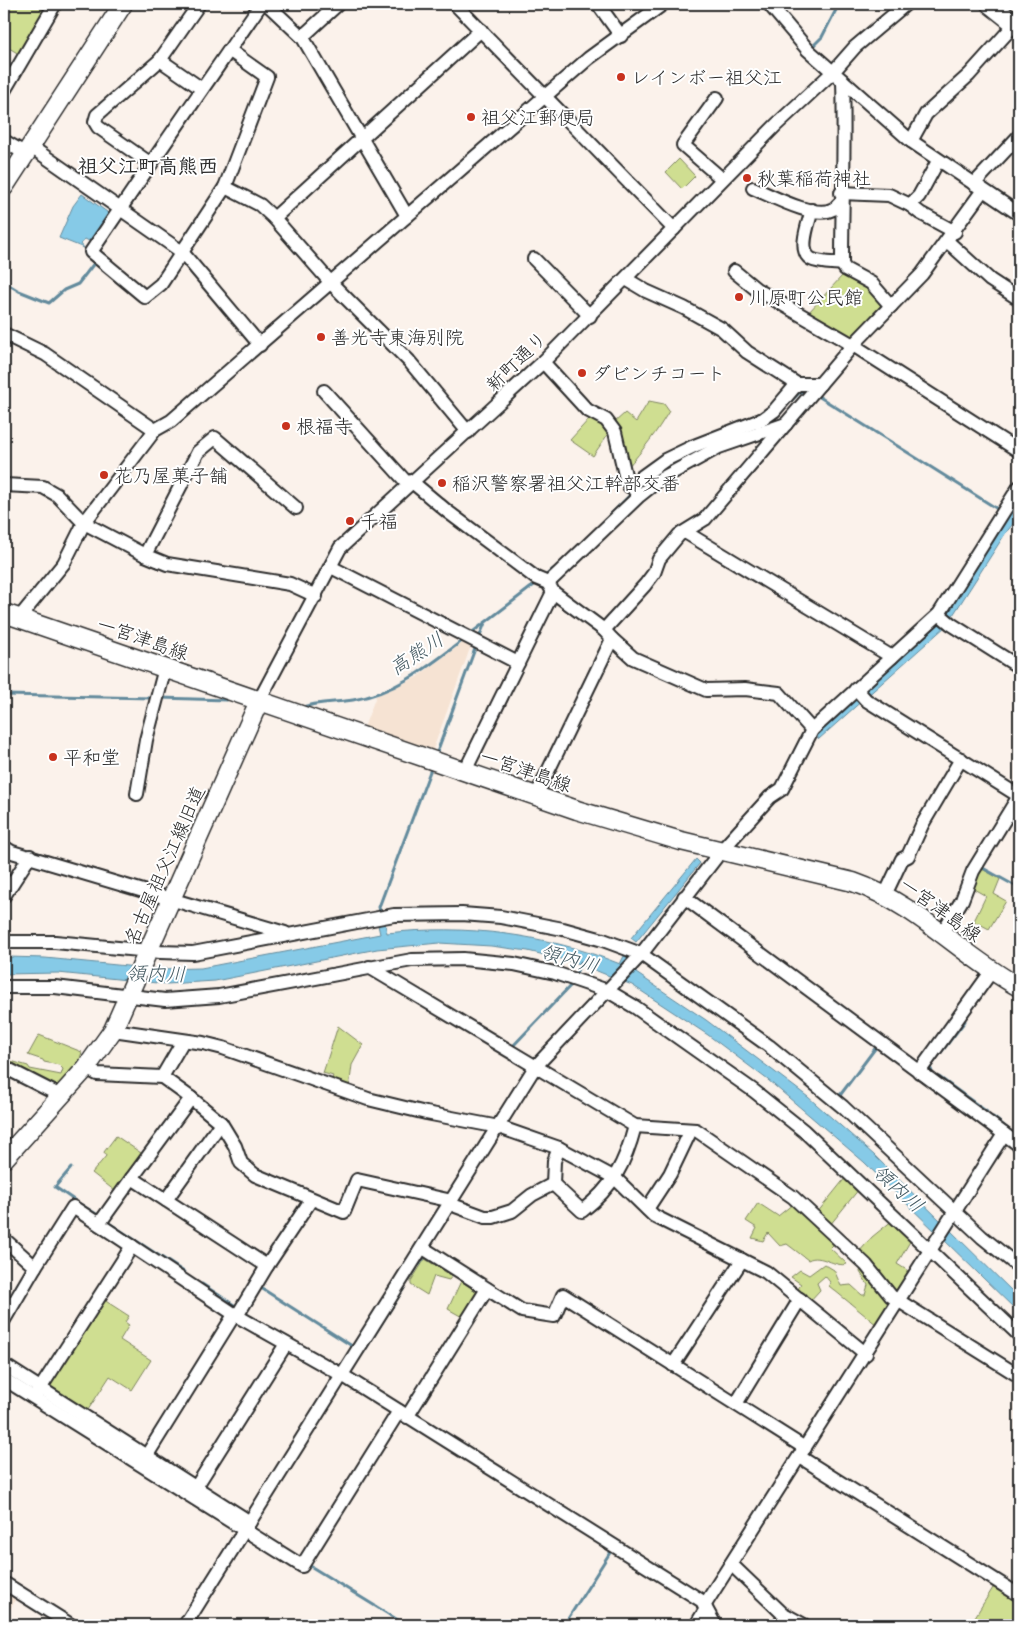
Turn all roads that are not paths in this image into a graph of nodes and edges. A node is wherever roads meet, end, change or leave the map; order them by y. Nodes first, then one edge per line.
1 (55, 4) edge
2 (123, 4) edge
3 (199, 4) edge
4 (260, 4) edge
5 (267, 4) edge
6 (338, 4) edge
7 (455, 4) edge
8 (598, 4) edge
9 (663, 4) edge
10 (769, 4) edge
11 (906, 4) edge
12 (990, 4) edge
13 (1017, 25) edge
14 (481, 30) junction
15 (621, 36) junction
16 (302, 37) junction
17 (229, 50) junction
18 (160, 60) junction
19 (833, 72) junction
20 (843, 81) junction
21 (202, 89) junction
22 (4, 91) edge
23 (545, 97) junction
24 (717, 98) dead end
25 (1019, 136) edge
26 (362, 140) junction
27 (4, 141) edge
28 (911, 141) junction
29 (28, 150) junction
30 (938, 160) junction
31 (151, 164) junction
32 (722, 179) junction
33 (4, 187) edge
34 (224, 187) junction
35 (979, 187) junction
36 (753, 188) dead end
37 (842, 197) junction
38 (910, 205) junction
39 (120, 209) junction
40 (812, 210) junction
41 (1019, 214) edge
42 (407, 216) junction
43 (274, 218) junction
44 (674, 229) junction
45 (951, 236) junction
46 (182, 252) junction
47 (534, 260) dead end
48 (842, 264) junction
49 (734, 271) dead end
50 (626, 279) junction
51 (331, 283) junction
52 (1019, 299) edge
53 (892, 306) junction
54 (590, 316) junction
55 (4, 334) edge
56 (260, 345) junction
57 (853, 345) junction
58 (543, 362) junction
59 (797, 384) junction
60 (820, 384) junction
61 (324, 391) dead end
62 (786, 424) junction
63 (155, 430) junction
64 (468, 432) junction
65 (1019, 450) edge
66 (410, 483) junction
67 (4, 485) edge
68 (1019, 487) edge
69 (635, 492) junction
70 (296, 508) dead end
71 (84, 523) junction
72 (685, 532) junction
73 (145, 555) junction
74 (331, 567) junction
75 (545, 583) junction
76 (316, 596) junction
77 (11, 615) edge
78 (944, 618) junction
79 (608, 635) junction
80 (892, 657) junction
81 (518, 664) junction
82 (1019, 667) edge
83 (165, 668) junction
84 (860, 694) junction
85 (260, 700) junction
86 (812, 730) junction
87 (961, 760) junction
88 (465, 771) junction
89 (137, 794) dead end
90 (536, 796) junction
91 (1019, 796) edge
92 (4, 847) edge
93 (721, 851) junction
94 (30, 856) junction
95 (886, 895) junction
96 (4, 896) edge
97 (684, 897) junction
98 (172, 899) junction
99 (942, 933) junction
100 (287, 934) junction
101 (4, 942) edge
102 (149, 952) junction
103 (640, 956) junction
104 (369, 967) junction
105 (991, 972) junction
106 (4, 987) edge
107 (1019, 987) edge
108 (609, 990) junction
109 (131, 994) junction
110 (113, 1030) junction
111 (183, 1041) junction
112 (4, 1067) edge
113 (535, 1067) junction
114 (86, 1068) junction
115 (919, 1072) junction
116 (162, 1077) junction
117 (61, 1096) junction
118 (191, 1098) junction
119 (221, 1123) junction
120 (635, 1126) junction
121 (499, 1127) junction
122 (691, 1130) junction
123 (1004, 1134) junction
124 (1019, 1145) edge
125 (559, 1148) junction
126 (4, 1159) edge
127 (132, 1178) junction
128 (615, 1178) junction
129 (553, 1184) junction
130 (166, 1200) junction
131 (311, 1200) junction
132 (451, 1203) junction
133 (647, 1209) junction
134 (955, 1213) junction
135 (99, 1224) junction
136 (4, 1239) edge
137 (132, 1246) junction
138 (423, 1248) junction
139 (932, 1249) junction
140 (742, 1260) junction
141 (267, 1266) junction
142 (1019, 1267) edge
143 (35, 1268) junction
144 (487, 1289) junction
145 (800, 1300) junction
146 (899, 1301) junction
147 (236, 1315) junction
148 (4, 1320) edge
149 (1019, 1334) edge
150 (286, 1344) junction
151 (866, 1354) junction
152 (4, 1365) edge
153 (673, 1365) junction
154 (342, 1375) junction
155 (1019, 1376) edge
156 (4, 1379) edge
157 (37, 1393) junction
158 (736, 1404) junction
159 (403, 1414) junction
160 (803, 1452) junction
161 (143, 1460) junction
162 (196, 1487) junction
163 (247, 1526) junction
164 (731, 1564) junction
165 (4, 1583) edge
166 (1019, 1595) edge
167 (705, 1608) junction
168 (71, 1625) edge
169 (184, 1625) edge
170 (696, 1625) edge
171 (714, 1625) edge
172 (804, 1625) edge

1 - 22 street
2 - 29 main road
3 - 18 street
4 - 17 street
5 - 16 street
6 - 16 street
7 - 14 street
8 - 15 street
9 - 15 street
10 - 19 street
11 - 19 street, 新町通り
12 - 13 main road
13 - 28 street
14 - 23 street
14 - 26 street
15 - 23 street
16 - 26 street
17 - 21 street
17 - 34 street
18 - 21 street
18 - 31 street
19 - 20 street
19 - 32 street, 新町通り
20 - 28 street
20 - 37 street
21 - 31 street
23 - 42 street
23 - 44 street
24 - 32 street
25 - 35 street
26 - 42 street
26 - 43 street
27 - 29 street
28 - 30 street
29 - 33 main road
29 - 39 street
30 - 35 street
30 - 38 street
31 - 39 street
32 - 44 street, 新町通り
34 - 43 street
34 - 46 street
35 - 41 street
35 - 45 street
36 - 40 street
37 - 38 street
37 - 40 street
37 - 48 street
38 - 45 street
39 - 46 street
39 - 46 street
40 - 48 street
42 - 51 street
43 - 51 street
44 - 50 street, 新町通り
45 - 52 street
45 - 53 street
46 - 56 street
47 - 54 street
48 - 53 street
49 - 57 street
50 - 54 street, 新町通り
50 - 59 street
51 - 56 street
51 - 64 street
53 - 57 street
54 - 58 street, 新町通り
55 - 63 street
56 - 63 street
57 - 60 street
57 - 65 street
58 - 64 street, 新町通り
58 - 69 street
59 - 60 street
59 - 69 street
60 - 62 street
61 - 66 street
62 - 69 street
62 - 72 street
63 - 71 street
64 - 66 street, 新町通り
66 - 74 street, 新町通り
66 - 75 street
67 - 71 street
68 - 78 street
69 - 75 street
70 - 73 street
71 - 73 street
71 - 77 street
72 - 79 street
72 - 80 street
73 - 76 street
74 - 76 street, 新町通り
74 - 81 street
75 - 79 street
75 - 81 street
76 - 85 street, 新町通り
77 - 83 main road, 一宮津島線
78 - 80 street
78 - 82 street
79 - 86 street
79 - 90 street
80 - 84 street
81 - 88 street
83 - 85 main road, 一宮津島線
83 - 89 street
84 - 86 street
84 - 87 street
85 - 88 main road, 一宮津島線
85 - 98 main road, 名古屋祖父江線旧道
86 - 93 street
87 - 91 street
87 - 95 street
88 - 90 main road, 一宮津島線
90 - 93 main road, 一宮津島線
91 - 99 street
92 - 94 street
93 - 95 main road, 一宮津島線
93 - 97 street
94 - 96 street
94 - 98 street
95 - 99 main road, 一宮津島線
97 - 103 street
97 - 115 street
98 - 100 street
98 - 102 main road, 名古屋祖父江線旧道
99 - 105 main road, 一宮津島線
100 - 102 street
100 - 103 street
101 - 102 street
102 - 109 main road, 名古屋祖父江線旧道
103 - 108 street
103 - 134 street
104 - 108 street
104 - 109 street
104 - 113 street
105 - 107 main road, 一宮津島線
105 - 115 street
106 - 109 street
108 - 113 street
108 - 139 street
109 - 110 main road, 名古屋祖父江線旧道
110 - 111 street
110 - 114 main road, 名古屋祖父江線旧道
111 - 116 street
111 - 121 street
112 - 117 street
113 - 120 street
113 - 121 street
114 - 116 street
114 - 117 main road, 名古屋祖父江線旧道
115 - 123 street
116 - 118 street
117 - 126 main road, 名古屋祖父江線旧道
118 - 119 street
118 - 127 street
119 - 130 street
119 - 131 street
120 - 122 street
120 - 128 street
121 - 125 street
121 - 132 street
122 - 133 street
122 - 146 street
123 - 124 street
123 - 134 street
125 - 128 street
125 - 129 street
127 - 130 street
127 - 135 street
128 - 129 street
128 - 133 street
129 - 132 street
130 - 141 street
131 - 132 street
131 - 141 street
132 - 138 street
133 - 140 street
134 - 139 street
134 - 142 street
135 - 137 street
135 - 143 street
136 - 143 street
137 - 147 street
137 - 157 street
138 - 144 street
138 - 154 street
139 - 146 street
139 - 149 street
140 - 145 street
140 - 153 street
141 - 147 street
143 - 148 street
144 - 153 street
144 - 159 street
145 - 151 street
145 - 158 street
146 - 151 street
146 - 155 street
147 - 150 street
147 - 161 street
150 - 154 street
150 - 162 street
151 - 160 street
152 - 157 street
153 - 158 street
154 - 159 street
154 - 163 street
156 - 157 street
157 - 161 street
158 - 160 street
159 - 163 street
159 - 167 street
160 - 164 street
160 - 166 street
161 - 162 street
161 - 163 street
162 - 163 street
163 - 169 street
164 - 167 street
164 - 172 street
165 - 168 street
167 - 170 street
167 - 171 street

